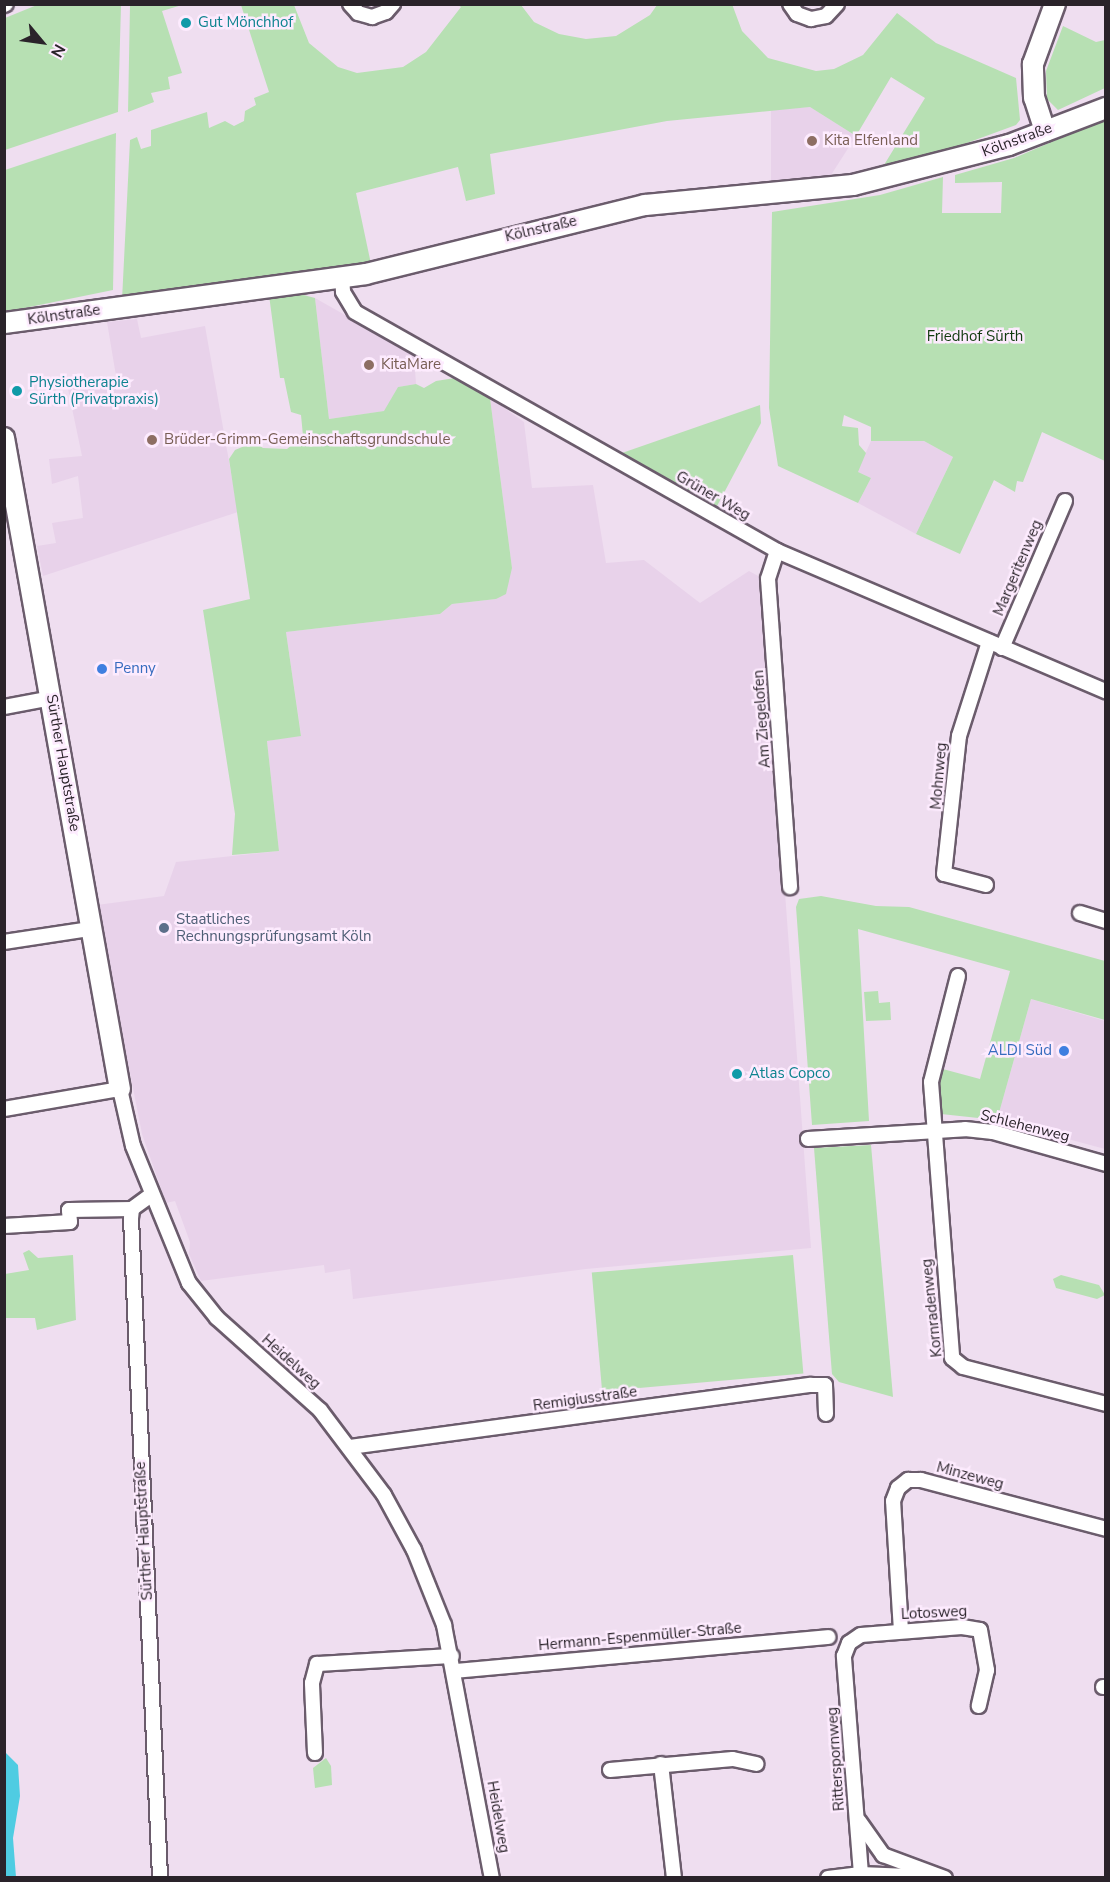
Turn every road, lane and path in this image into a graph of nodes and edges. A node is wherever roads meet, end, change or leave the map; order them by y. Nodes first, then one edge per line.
1 (350, 4) edge
2 (393, 4) edge
3 (790, 4) edge
4 (837, 4) edge
5 (1055, 4) edge
6 (1106, 99) edge
7 (1106, 108) edge
8 (1073, 119) junction
9 (1045, 131) junction
10 (342, 278) junction
11 (4, 323) edge
12 (4, 438) edge
13 (1065, 501) dead end
14 (777, 551) junction
15 (995, 645) junction
16 (1106, 691) edge
17 (52, 698) junction
18 (4, 707) edge
19 (986, 885) dead end
20 (790, 887) dead end
21 (1080, 913) dead end
22 (1106, 921) edge
23 (90, 929) junction
24 (4, 942) edge
25 (958, 976) dead end
26 (120, 1089) junction
27 (4, 1109) edge
28 (935, 1129) junction
29 (808, 1139) dead end
30 (1106, 1164) edge
31 (151, 1194) junction
32 (132, 1209) junction
33 (4, 1226) edge
34 (1106, 1404) edge
35 (826, 1414) dead end
36 (350, 1447) junction
37 (1106, 1529) edge
38 (902, 1631) junction
39 (828, 1636) dead end
40 (849, 1643) joint
41 (452, 1656) junction
42 (455, 1671) junction
43 (979, 1706) dead end
44 (315, 1753) dead end
45 (661, 1764) junction
46 (756, 1764) dead end
47 (610, 1770) dead end
48 (857, 1818) junction
49 (861, 1874) junction
50 (160, 1878) edge
51 (492, 1878) edge
52 (674, 1878) edge
53 (828, 1878) edge
54 (938, 1878) edge
55 (945, 1878) edge

1 - 2 street
3 - 4 street
5 - 9 street
6 - 8 street, Kölnstraße
7 - 8 street, Kölnstraße
8 - 9 street, Kölnstraße
9 - 10 street, Kölnstraße
10 - 11 street, Kölnstraße
10 - 14 street, Grüner Weg
12 - 17 street, Sürther Hauptstraße
13 - 15 street, Margeritenweg
14 - 15 street, Grüner Weg
14 - 20 street, Am Ziegelofen
15 - 16 street, Grüner Weg
15 - 19 street, Mohnweg
17 - 18 street
17 - 23 street, Sürther Hauptstraße
21 - 22 street
23 - 24 street
23 - 26 street, Sürther Hauptstraße
25 - 28 street
26 - 27 street
26 - 31 street, Heidelweg
28 - 29 street, Schlehenweg
28 - 30 street, Schlehenweg
28 - 34 street, Kornradenweg
31 - 32 street
31 - 36 street, Heidelweg
32 - 33 street
32 - 50 street, Sürther Hauptstraße
35 - 36 street, Remigiusstraße
36 - 41 street, Heidelweg
37 - 38 street, Minzeweg
38 - 40 street, Lotosweg
38 - 43 street, Lotosweg
39 - 42 street, Hermann-Espenmüller-Straße
40 - 48 street, Ritterspornweg
41 - 42 street, Heidelweg
41 - 44 street
42 - 51 street, Heidelweg
45 - 46 street
45 - 47 street
45 - 52 street
48 - 49 street, Ritterspornweg
48 - 55 street
49 - 53 street
49 - 54 street

